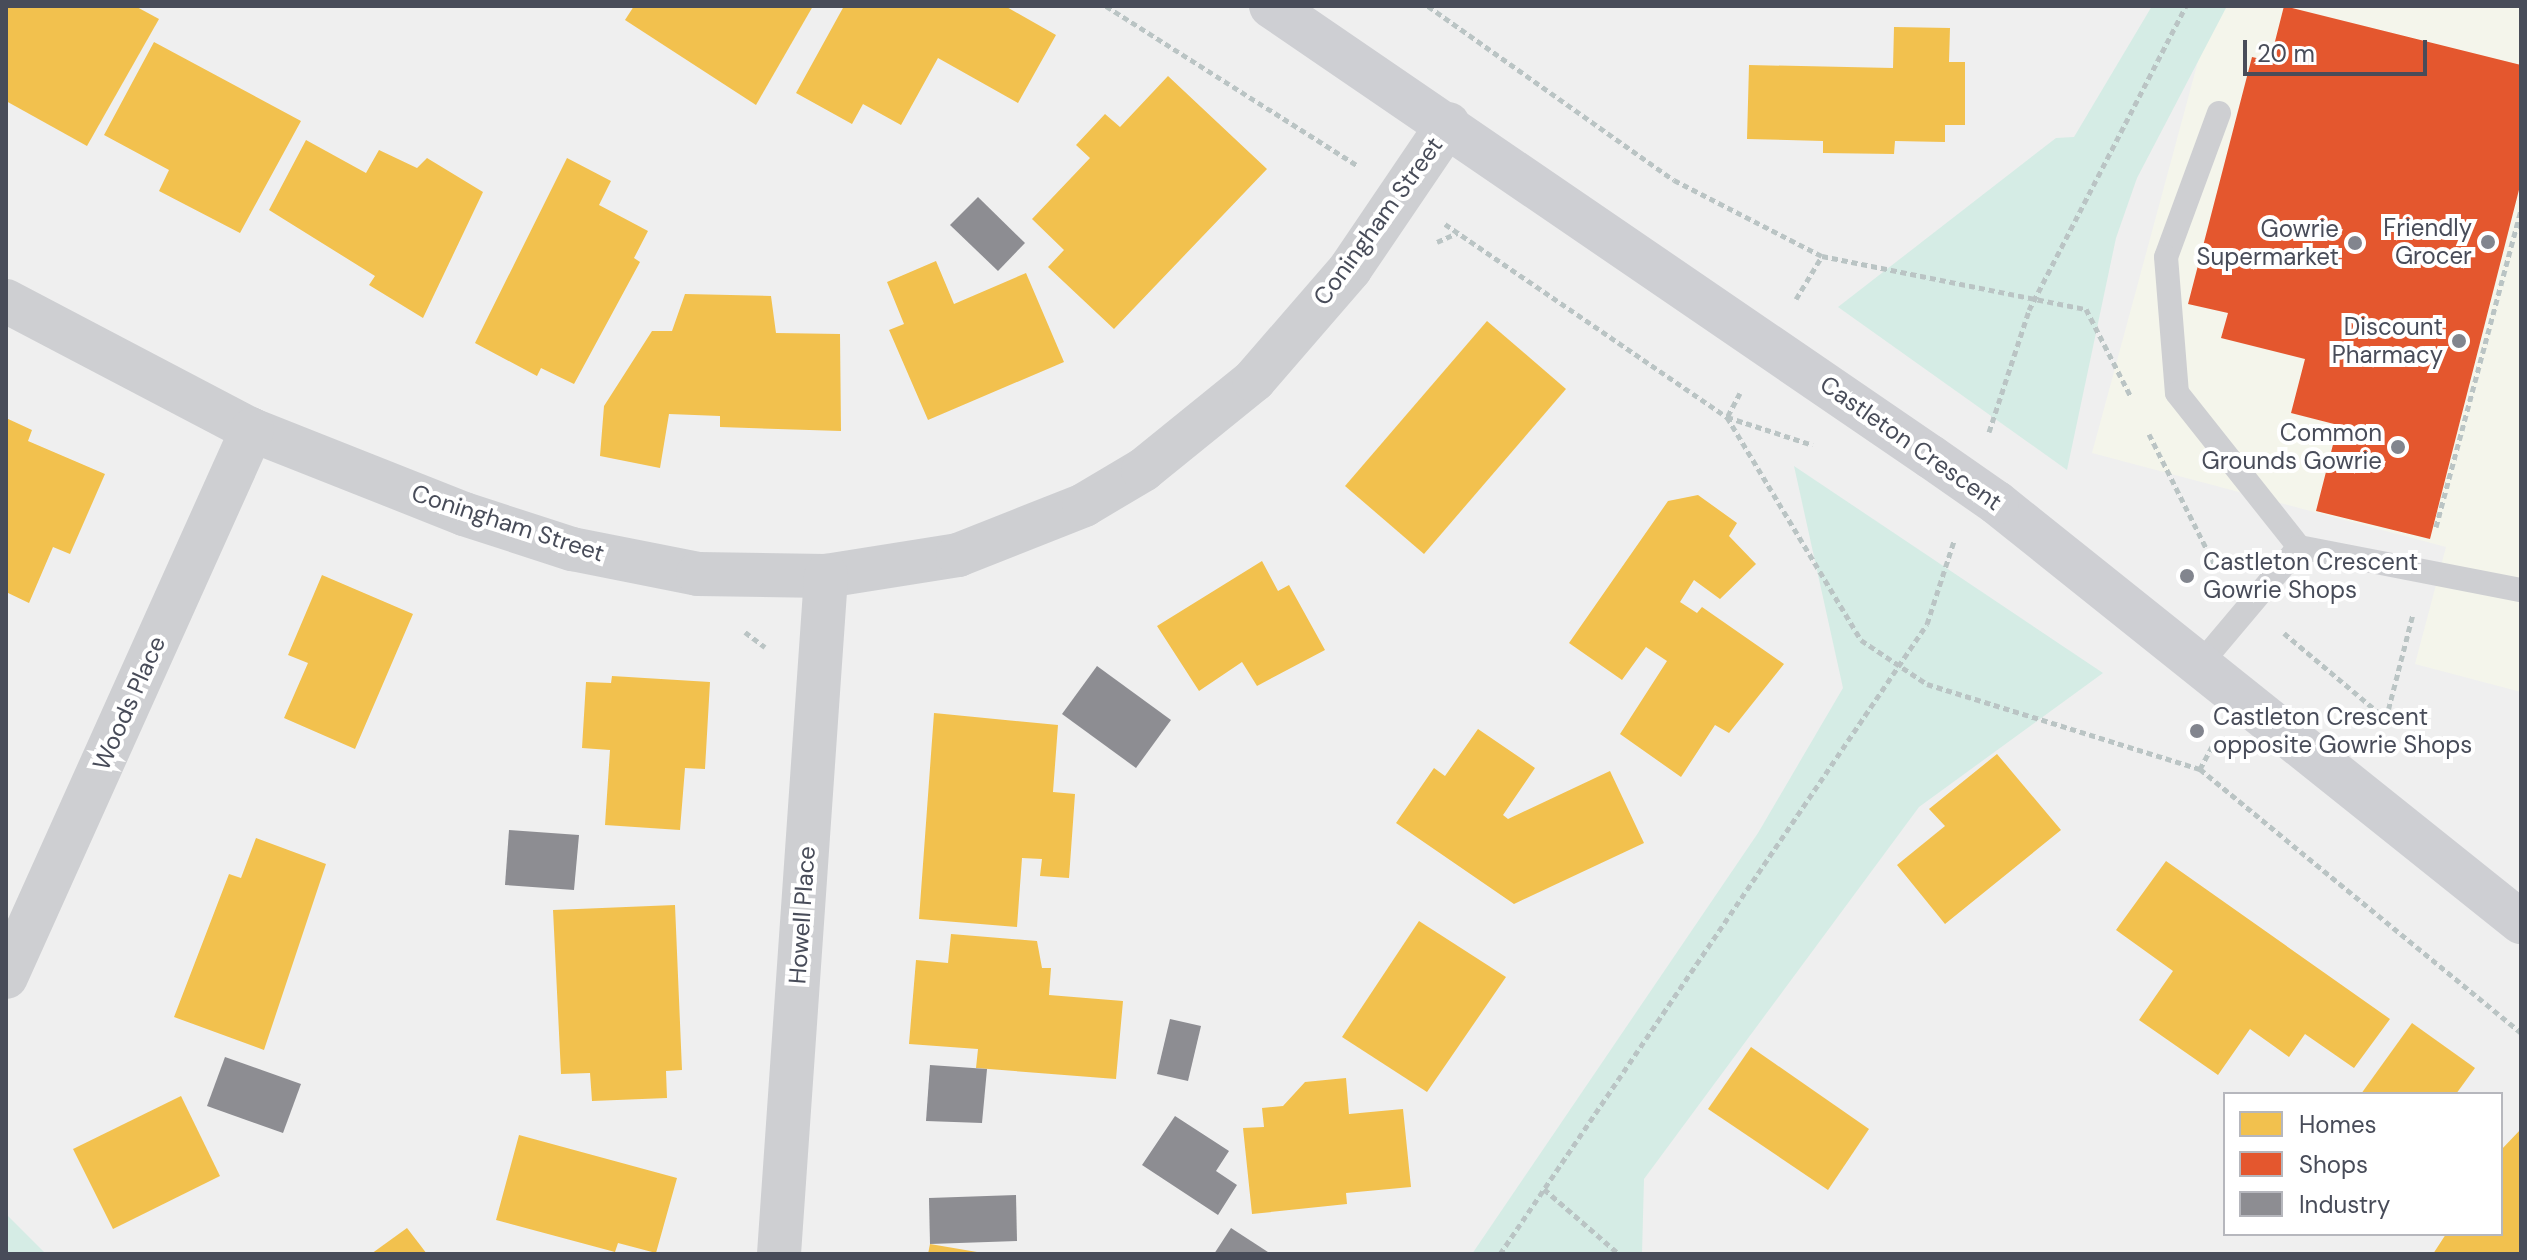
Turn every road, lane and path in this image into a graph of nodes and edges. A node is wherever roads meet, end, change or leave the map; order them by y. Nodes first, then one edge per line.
1 (1106, 6) edge
2 (1271, 6) edge
3 (1428, 6) edge
4 (2186, 6) edge
5 (2219, 113) dead end
6 (1448, 124) junction
7 (1401, 193) junction
8 (1458, 232) junction
9 (1432, 244) dead end
10 (1822, 256) dead end
11 (6, 301) edge
12 (252, 430) junction
13 (1985, 445) dead end
14 (1956, 534) dead end
15 (2299, 547) junction
16 (826, 576) junction
17 (2521, 590) edge
18 (737, 631) dead end
19 (2202, 662) junction
20 (1899, 666) junction
21 (819, 672) junction
22 (2521, 922) edge
23 (6, 977) edge
24 (2521, 1033) edge
25 (1544, 1189) junction
26 (779, 1254) edge
27 (1500, 1254) edge
28 (1619, 1254) edge

1 - 7 path
2 - 6 street, Castleton Crescent
3 - 10 path
4 - 13 path
5 - 15 lane
6 - 7 street, Coningham Street
6 - 19 street, Castleton Crescent, bridge
7 - 8 path
7 - 16 street, Coningham Street
8 - 9 path
8 - 20 path
11 - 12 street, Coningham Street
12 - 16 street, Coningham Street
12 - 23 street, Woods Place
14 - 20 path
15 - 17 lane
15 - 19 lane
16 - 21 street, Howell Place
18 - 21 path
19 - 22 street, Castleton Crescent
20 - 24 path
20 - 25 path
21 - 26 street, Howell Place
25 - 27 path
25 - 28 path

